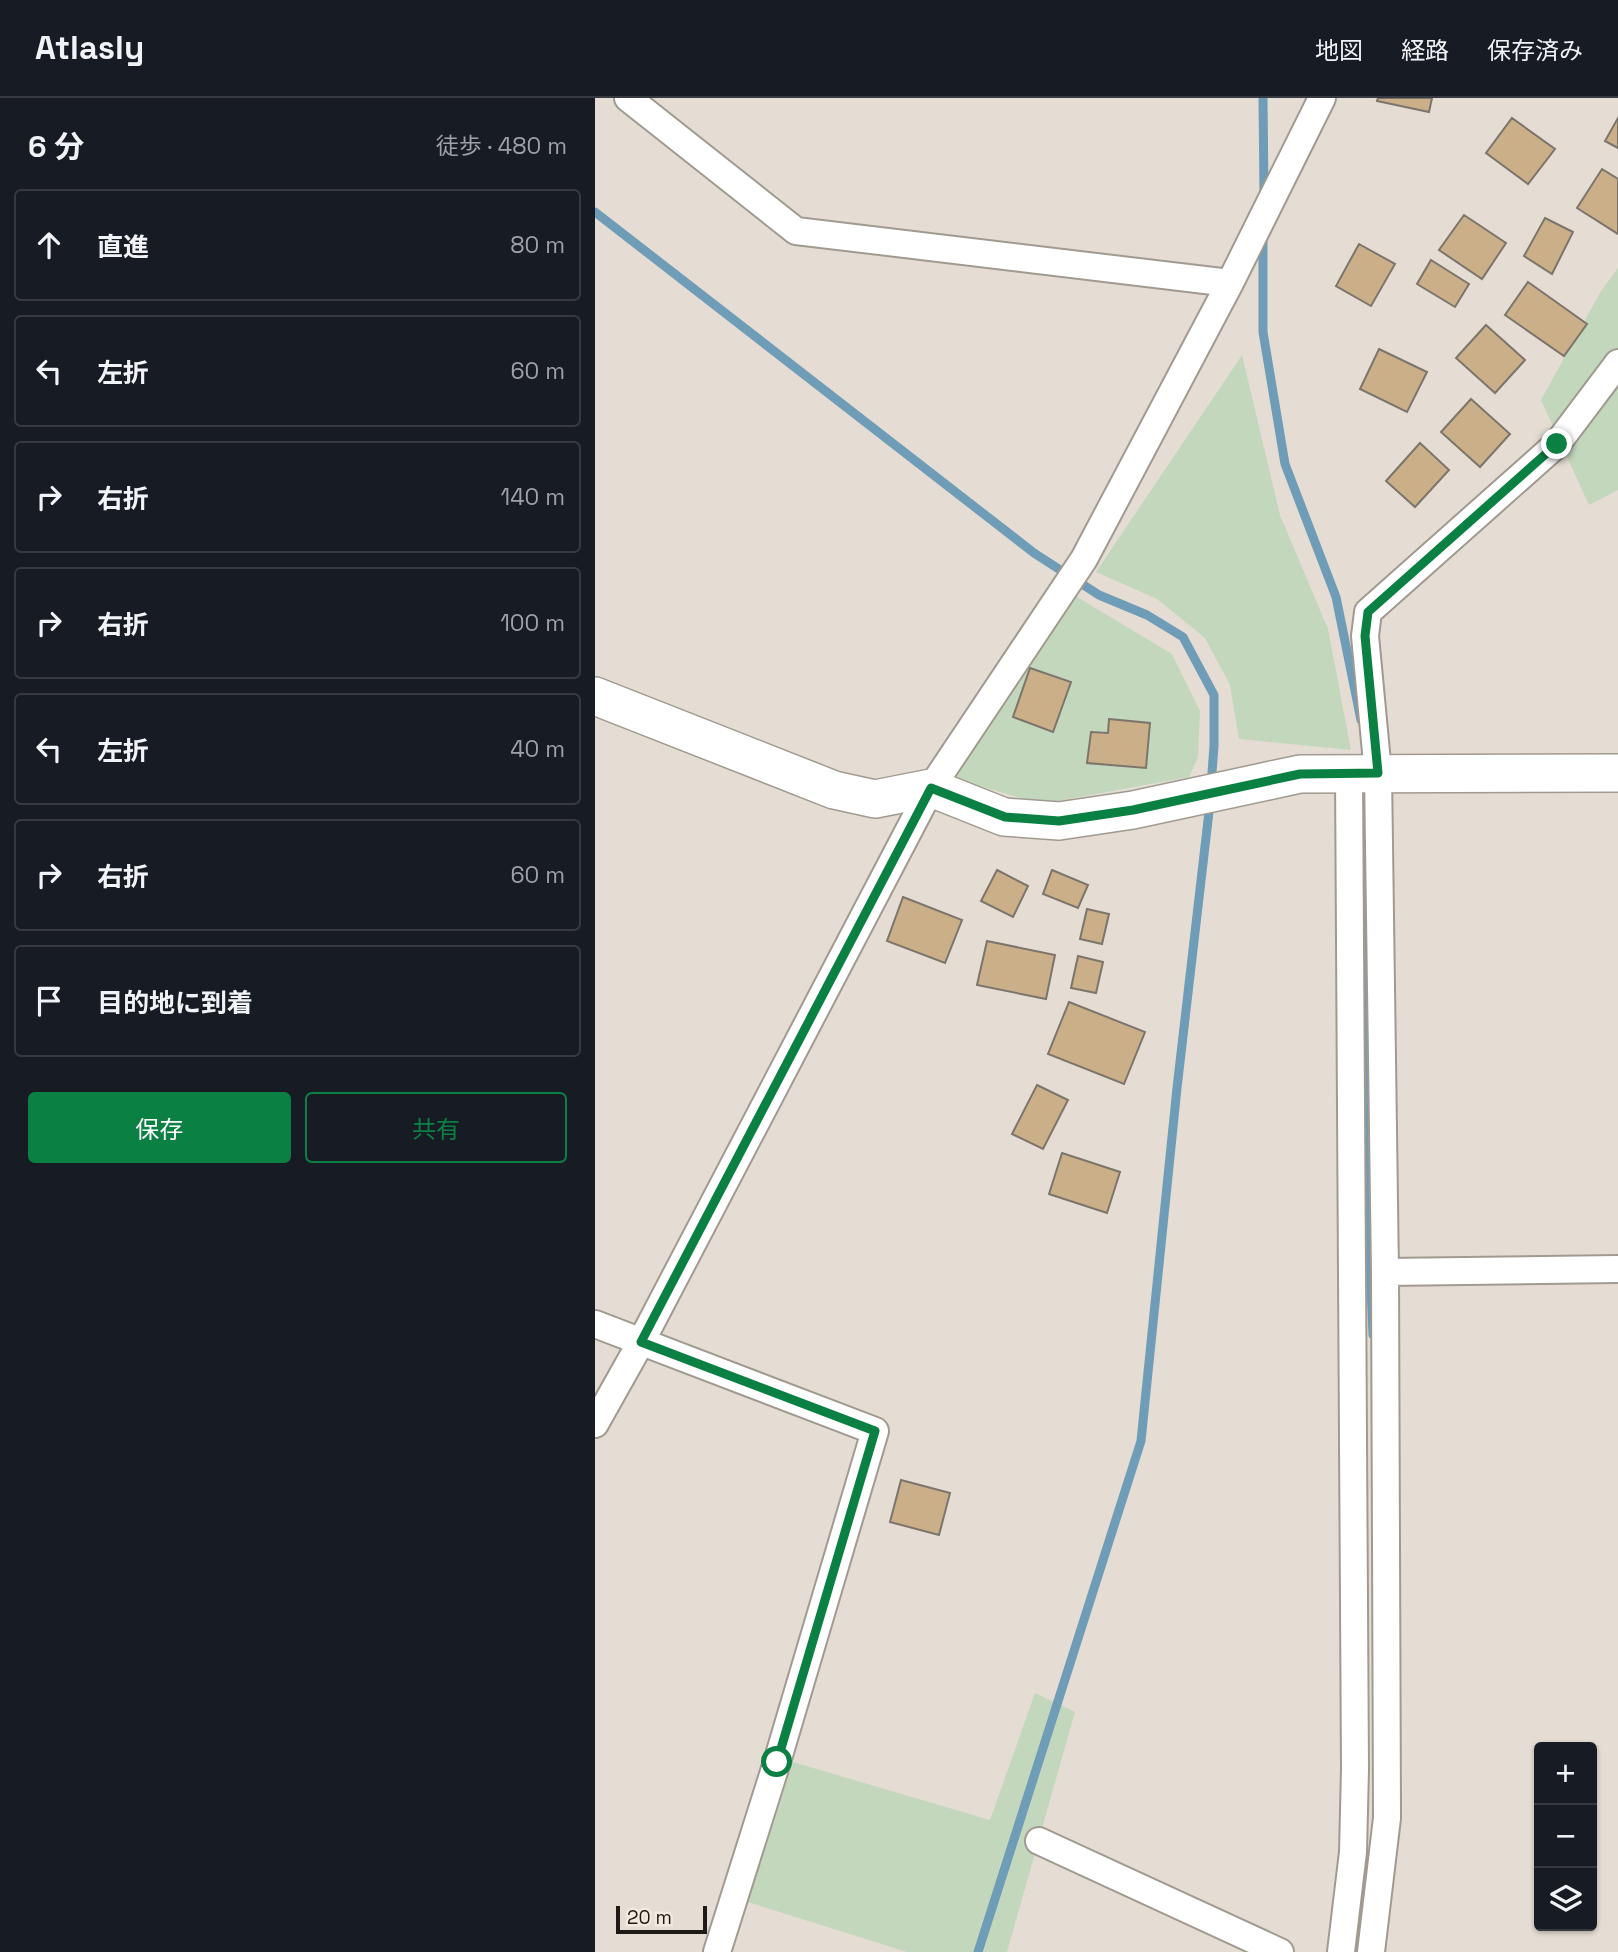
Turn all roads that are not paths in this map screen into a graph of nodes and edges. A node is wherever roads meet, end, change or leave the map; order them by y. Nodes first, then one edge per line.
1 (628, 98) edge
2 (1322, 98) edge
3 (1230, 283) junction
4 (1618, 362) edge
5 (595, 696) edge
6 (1363, 773) junction
7 (1618, 773) edge
8 (931, 788) junction
9 (1618, 1269) edge
10 (1385, 1272) junction
11 (595, 1324) edge
12 (641, 1342) junction
13 (595, 1424) edge
14 (1039, 1841) dead end
15 (717, 1952) edge
16 (1280, 1952) edge
17 (1341, 1952) edge
18 (1371, 1952) edge

1 - 3 street
2 - 3 street
3 - 8 street
4 - 6 street
5 - 8 street
6 - 7 street
6 - 8 street
6 - 10 street
6 - 17 street
8 - 12 street
9 - 10 street
10 - 18 street
11 - 12 street
12 - 13 street
12 - 15 street
14 - 16 street

